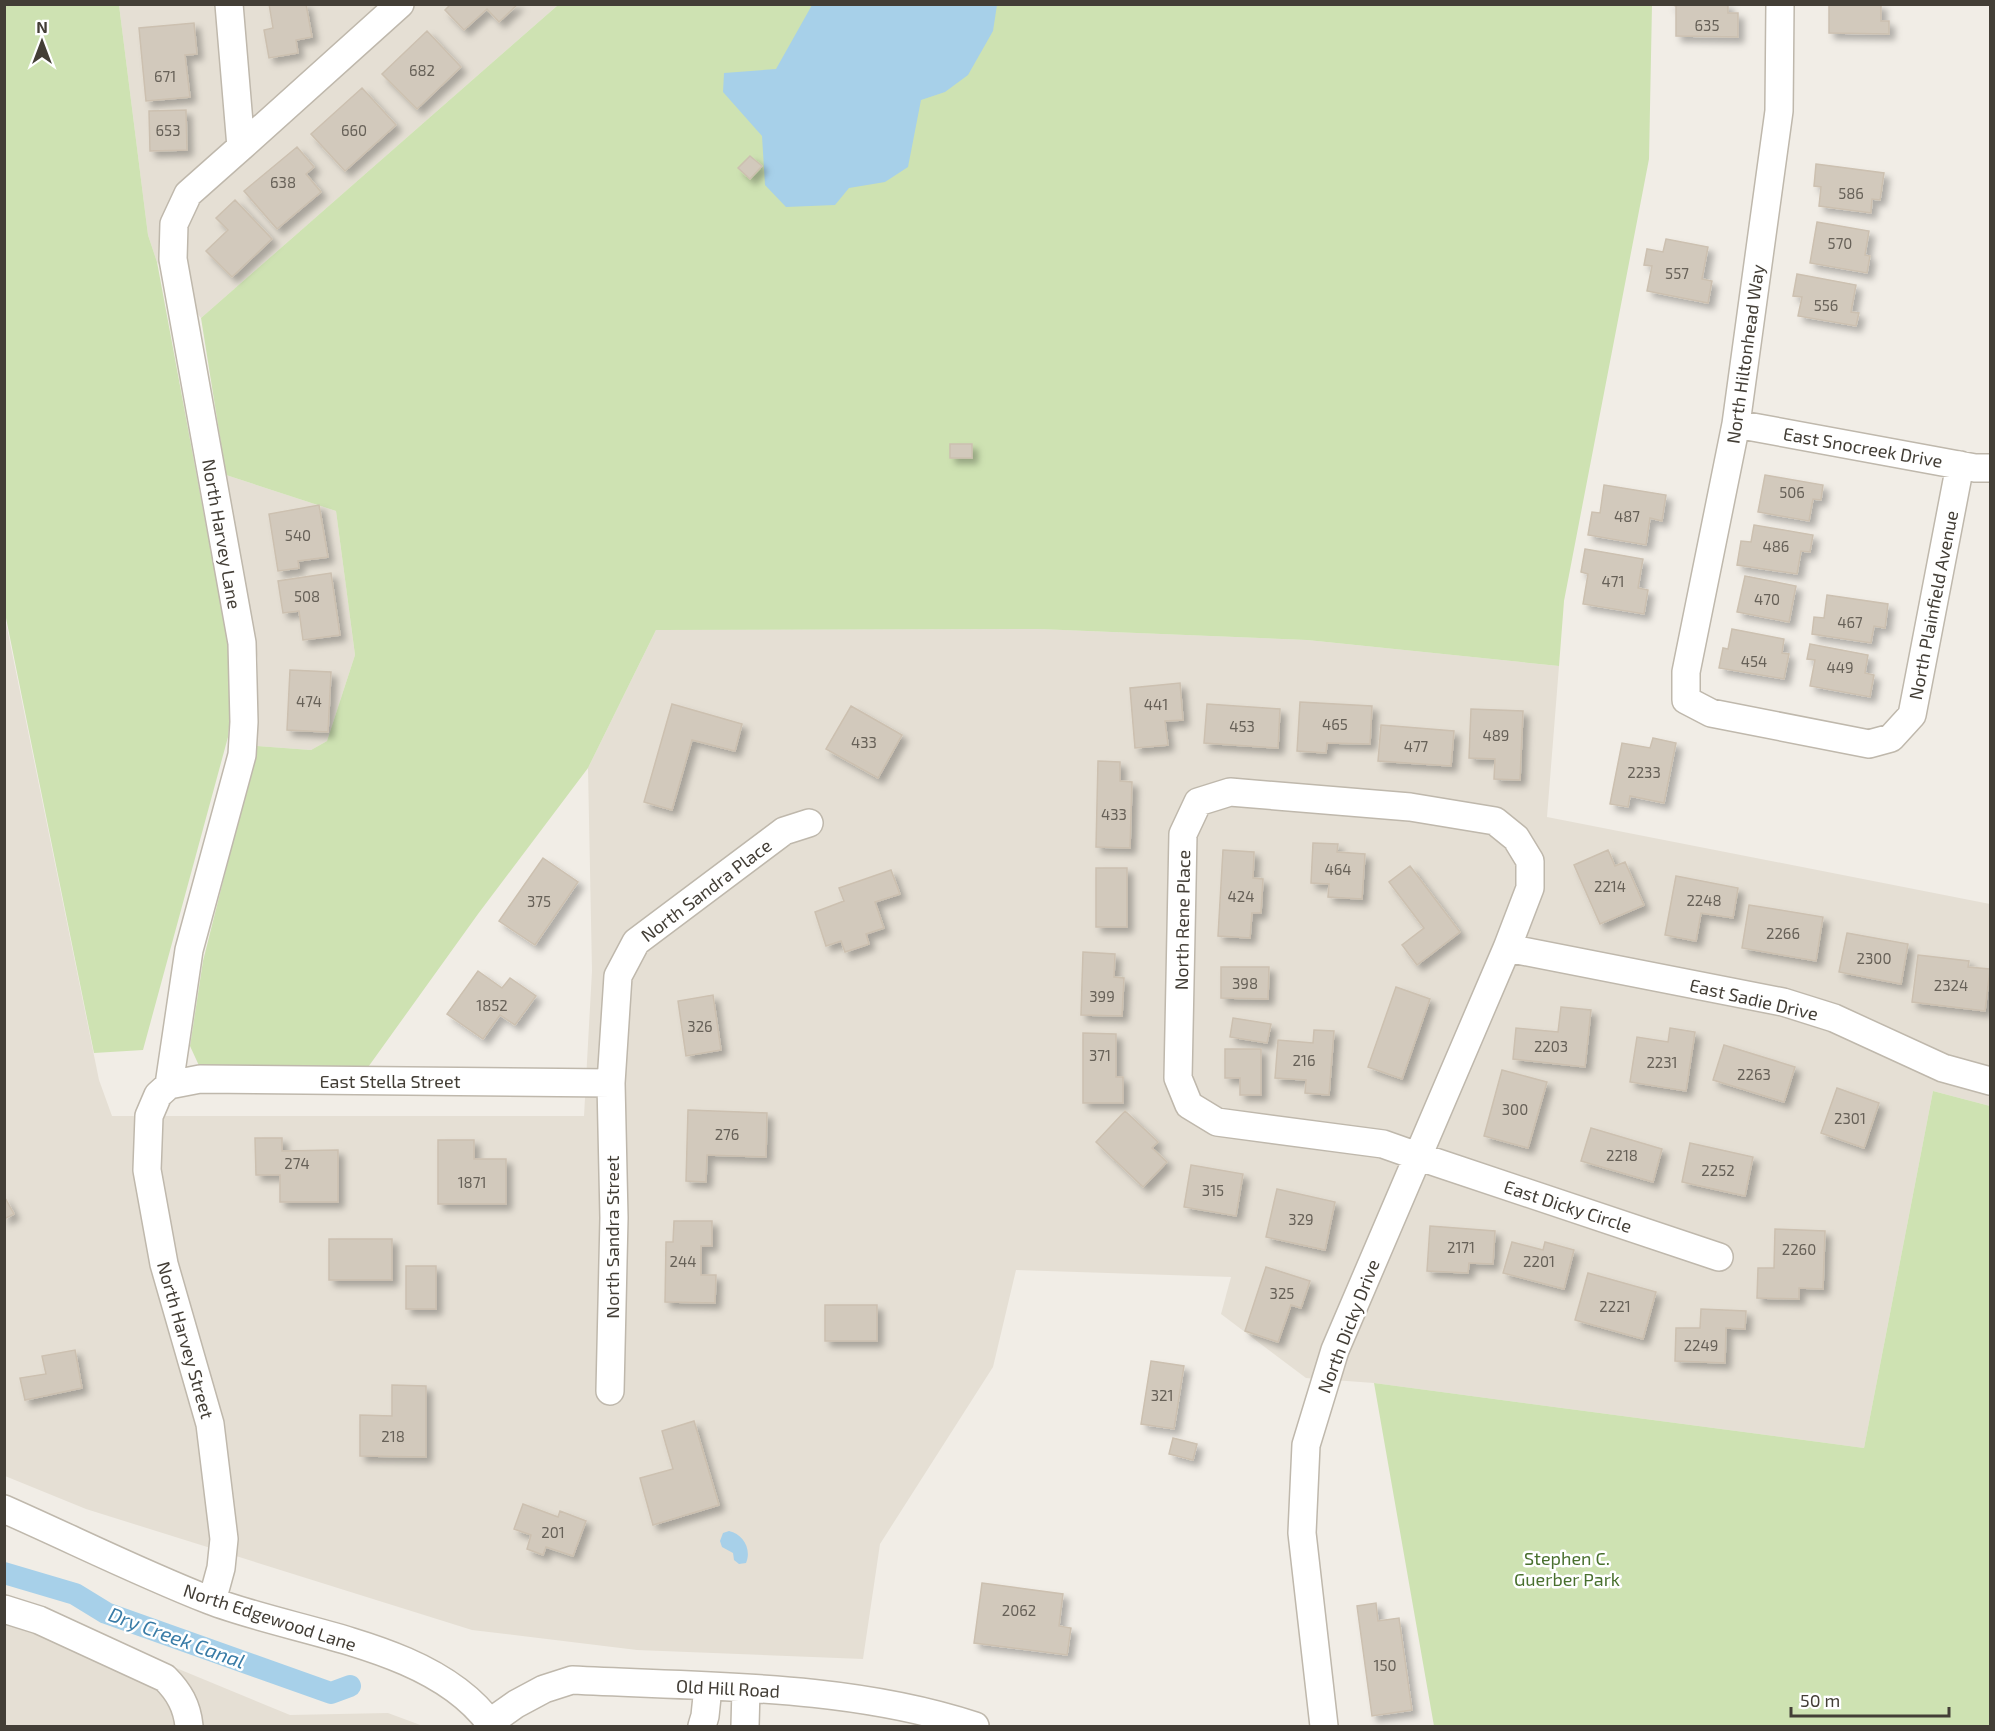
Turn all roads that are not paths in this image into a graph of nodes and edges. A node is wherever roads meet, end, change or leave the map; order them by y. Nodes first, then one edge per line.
1 (229, 4) edge
2 (400, 4) edge
3 (1780, 4) edge
4 (241, 147) junction
5 (1736, 424) junction
6 (1960, 465) junction
7 (1990, 468) edge
8 (1891, 738) joint
9 (809, 823) dead end
10 (1507, 948) junction
11 (1990, 1081) edge
12 (611, 1083) junction
13 (169, 1084) junction
14 (1417, 1156) junction
15 (1719, 1257) dead end
16 (610, 1391) dead end
17 (4, 1509) edge
18 (212, 1601) junction
19 (4, 1609) edge
20 (708, 1687) junction
21 (746, 1689) junction
22 (490, 1725) edge
23 (189, 1726) edge
24 (702, 1726) edge
25 (745, 1726) edge
26 (975, 1726) edge
27 (1324, 1726) edge

1 - 4 street
2 - 4 street, North Harvey Lane
3 - 5 street, North Hiltonhead Way
4 - 13 street, North Harvey Lane
5 - 6 street, East Snocreek Drive
5 - 8 street, North Hiltonhead Way
6 - 7 street, East Snocreek Drive
6 - 8 street, North Plainfield Avenue
9 - 12 street, North Sandra Place
10 - 11 street, East Sadie Drive
10 - 14 street, North Dicky Drive
10 - 14 street, North Rene Place
12 - 13 street, East Stella Street
12 - 16 street, North Sandra Street
13 - 18 street, North Harvey Street
14 - 15 street, East Dicky Circle
14 - 27 street, North Dicky Drive
17 - 18 street, North Edgewood Lane
18 - 22 street, North Edgewood Lane
19 - 23 street
20 - 21 street, Old Hill Road
20 - 22 street, Old Hill Road
20 - 24 street
21 - 25 street
21 - 26 street, Old Hill Road

